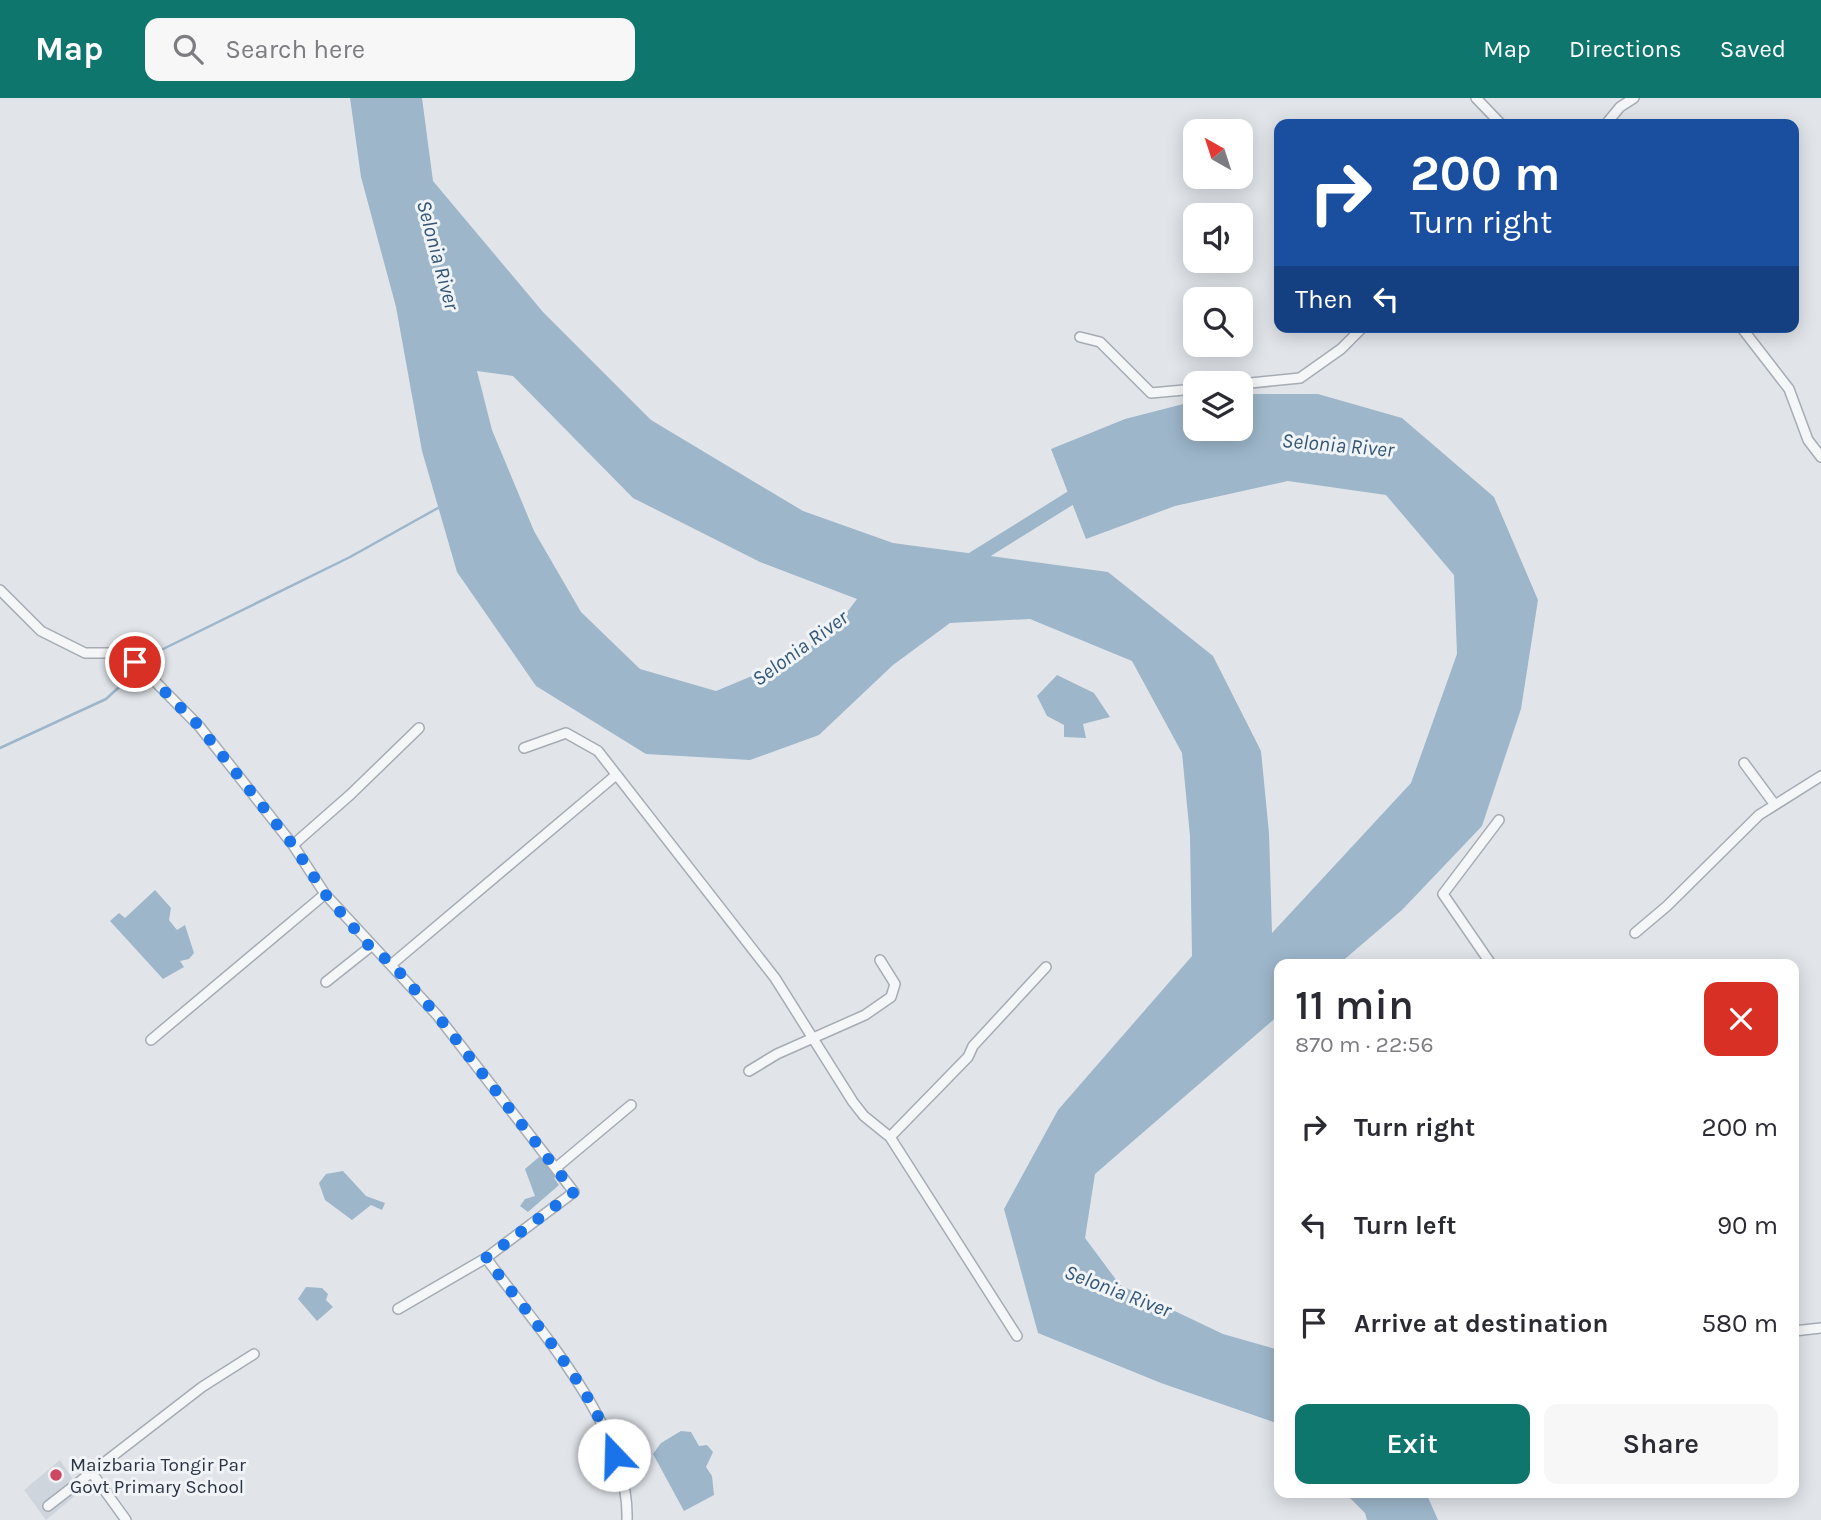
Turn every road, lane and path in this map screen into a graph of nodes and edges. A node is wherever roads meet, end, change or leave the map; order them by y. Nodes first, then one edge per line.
1 (1476, 98) edge
2 (1614, 98) edge
3 (1634, 98) edge
4 (1619, 107) junction
5 (1496, 119) edge
6 (1610, 119) edge
7 (1357, 333) edge
8 (1746, 333) edge
9 (1080, 337) dead end
10 (1253, 383) edge
11 (1183, 390) edge
12 (1821, 457) edge
13 (0, 590) edge
14 (419, 728) dead end
15 (524, 748) dead end
16 (1744, 763) dead end
17 (616, 775) junction
18 (1821, 776) edge
19 (1775, 805) junction
20 (1499, 820) dead end
21 (293, 845) junction
22 (325, 894) junction
23 (1635, 933) dead end
24 (370, 947) junction
25 (1488, 959) edge
26 (880, 960) dead end
27 (392, 964) junction
28 (1046, 967) dead end
29 (326, 982) dead end
30 (814, 1037) junction
31 (151, 1040) dead end
32 (749, 1071) dead end
33 (631, 1105) dead end
34 (890, 1137) junction
35 (557, 1167) junction
36 (486, 1258) junction
37 (398, 1310) dead end
38 (1821, 1328) edge
39 (1799, 1330) edge
40 (1017, 1336) dead end
41 (254, 1353) dead end
42 (92, 1473) junction
43 (48, 1506) dead end
44 (126, 1520) edge
45 (627, 1520) edge

1 - 5 street
2 - 4 street
3 - 4 street
4 - 6 street
7 - 10 street
8 - 12 street
9 - 11 street
13 - 21 street
14 - 21 street
15 - 17 street
16 - 19 street
17 - 27 street
17 - 30 street
18 - 19 street
19 - 23 street
20 - 25 street
21 - 22 street
22 - 24 street
22 - 31 street
24 - 27 street
24 - 29 street
26 - 30 street
27 - 35 street
28 - 34 street
30 - 32 street
30 - 34 street
33 - 35 street
34 - 40 street
35 - 36 street
36 - 37 street
36 - 45 street
38 - 39 street
41 - 42 street
42 - 43 street
42 - 44 street

